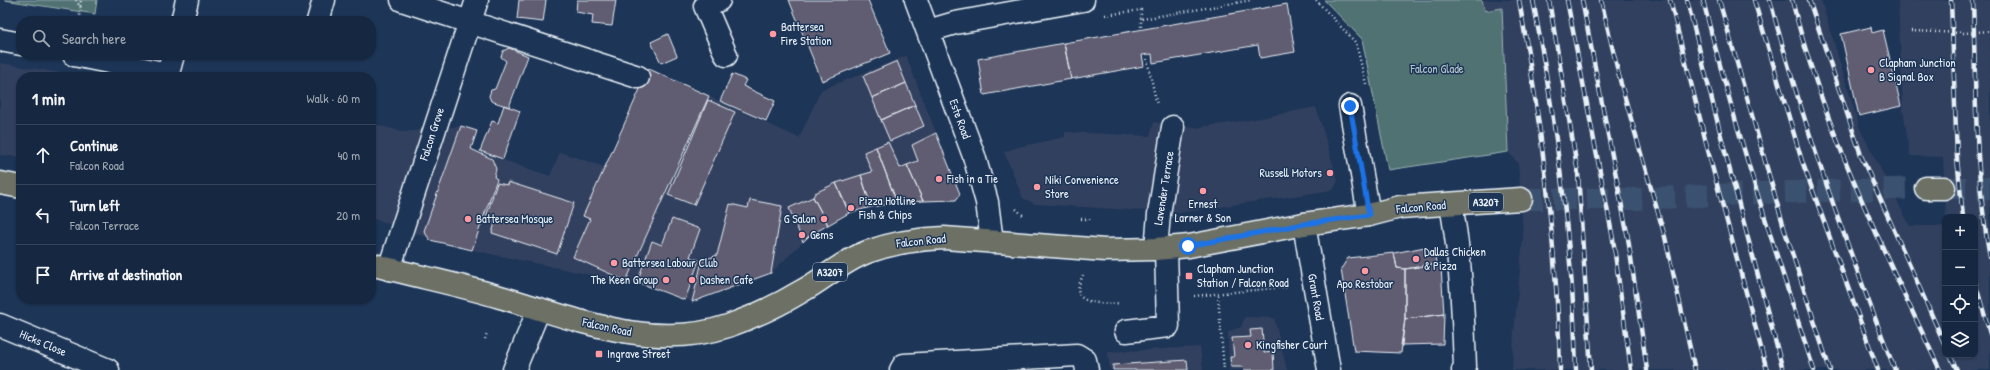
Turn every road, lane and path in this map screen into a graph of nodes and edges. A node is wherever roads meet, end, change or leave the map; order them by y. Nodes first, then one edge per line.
1 (76, 0) edge
2 (81, 0) edge
3 (187, 0) edge
4 (324, 0) edge
5 (402, 0) edge
6 (477, 0) edge
7 (719, 0) edge
8 (916, 0) edge
9 (1083, 0) edge
10 (1252, 0) edge
11 (1316, 0) edge
12 (80, 6) junction
13 (1103, 15) dead end
14 (79, 16) edge
15 (183, 16) edge
16 (319, 16) edge
17 (1142, 19) junction
18 (470, 21) junction
19 (1141, 29) dead end
20 (928, 31) junction
21 (1911, 31) dead end
22 (1990, 31) edge
23 (0, 40) edge
24 (16, 43) edge
25 (726, 55) dead end
26 (1146, 55) dead end
27 (108, 60) edge
28 (170, 69) edge
29 (638, 77) dead end
30 (1350, 106) joint
31 (1173, 127) joint
32 (0, 183) edge
33 (16, 186) edge
34 (1521, 199) tunnel mouth
35 (1014, 204) dead end
36 (1451, 205) junction
37 (1369, 215) junction
38 (1025, 217) dead end
39 (1073, 218) dead end
40 (1089, 219) dead end
41 (1304, 224) junction
42 (992, 242) junction
43 (1161, 249) junction
44 (380, 266) edge
45 (1084, 270) dead end
46 (1079, 286) dead end
47 (1315, 295) junction
48 (539, 309) junction
49 (0, 325) edge
50 (1126, 331) dead end
51 (487, 333) dead end
52 (485, 339) dead end
53 (108, 370) edge
54 (514, 370) edge
55 (900, 370) edge
56 (1087, 370) edge
57 (1224, 370) edge
58 (1329, 370) edge
59 (1463, 370) edge

1 - 12 path
2 - 12 path
3 - 15 street
4 - 16 street
5 - 18 street
6 - 18 street, Falcon Grove
7 - 25 street
8 - 20 street, Este Road
9 - 20 street
10 - 17 path
11 - 30 path
12 - 14 path
13 - 17 path
17 - 19 path
18 - 29 street
18 - 44 street, Falcon Grove
20 - 42 street, Este Road
21 - 22 path
23 - 24 street
26 - 31 path
27 - 28 street
30 - 37 street
31 - 43 street, Lavender Terrace
32 - 33 main road
34 - 36 main road, Falcon Road / A3207
35 - 38 path
36 - 37 main road, Falcon Road / A3207
36 - 59 street
37 - 41 main road, Falcon Road / A3207
39 - 40 path
41 - 43 main road, Falcon Road / A3207
41 - 47 street, Grant Road
42 - 43 main road, Falcon Road / A3207
42 - 48 main road, Falcon Road / A3207
43 - 50 street, Lavender Terrace
44 - 48 main road, Falcon Road / A3207
45 - 46 path
47 - 57 path
47 - 58 street, Grant Road
48 - 54 street
49 - 53 street, Hicks Close
51 - 52 path
55 - 56 street

